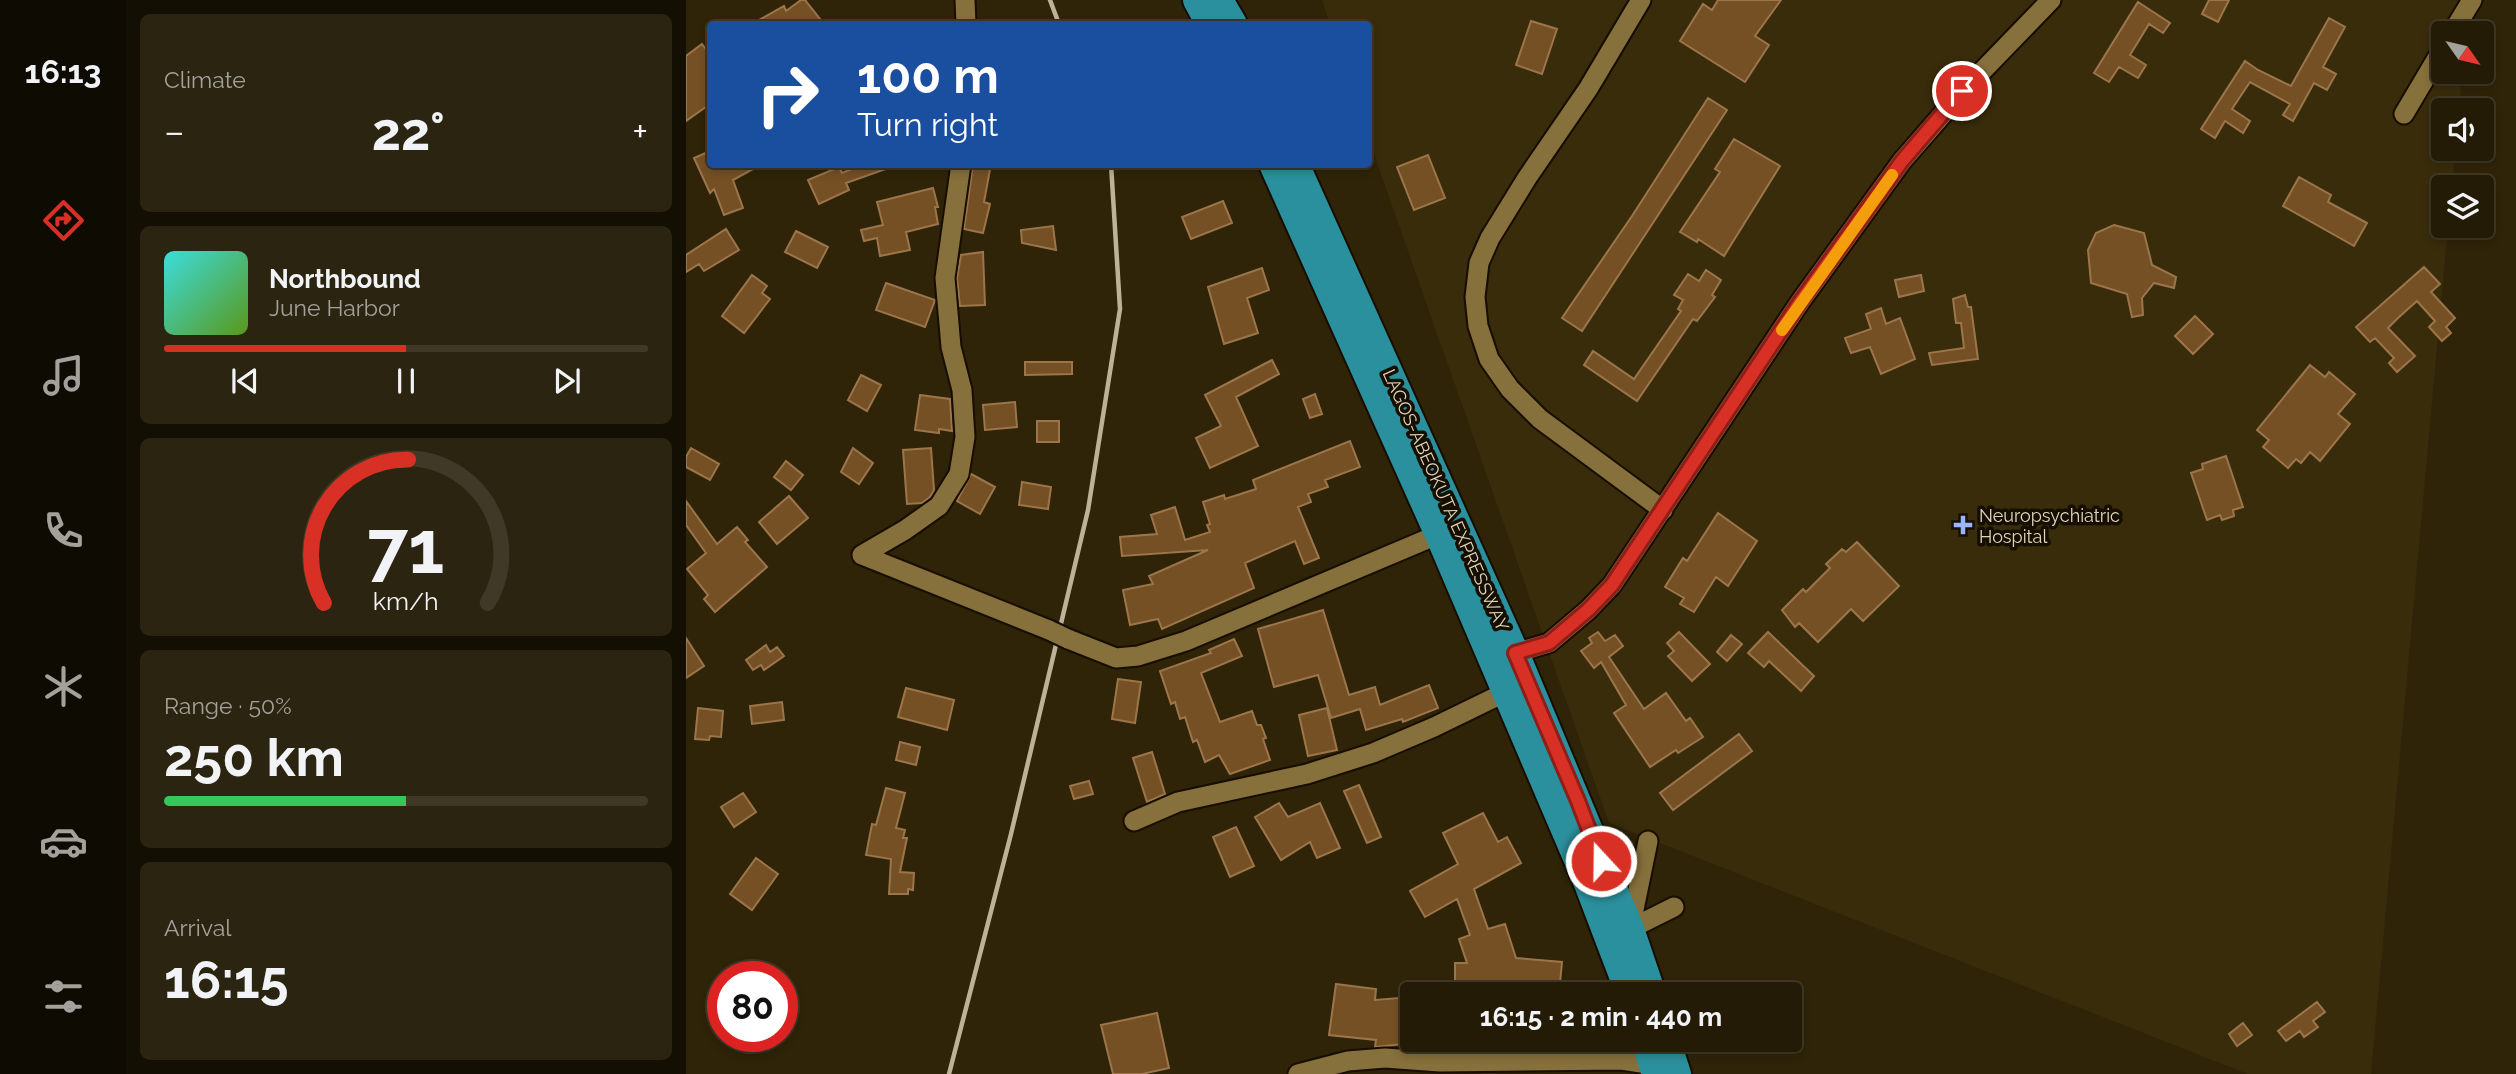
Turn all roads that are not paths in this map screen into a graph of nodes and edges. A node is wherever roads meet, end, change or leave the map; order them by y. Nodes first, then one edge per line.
1 (965, 0) edge
2 (1197, 0) edge
3 (1219, 0) edge
4 (1642, 0) edge
5 (2051, 0) edge
6 (2472, 0) edge
7 (966, 21) edge
8 (1208, 21) edge
9 (1231, 21) edge
10 (2459, 21) edge
11 (2431, 68) edge
12 (2404, 114) dead end
13 (960, 168) edge
14 (1275, 168) edge
15 (1298, 168) edge
16 (1662, 510) junction
17 (1440, 537) junction
18 (1515, 653) junction
19 (1506, 692) junction
20 (1134, 821) dead end
21 (1648, 841) dead end
22 (1674, 907) dead end
23 (1630, 929) junction
24 (1625, 982) edge
25 (1648, 982) edge
26 (1658, 1063) edge
27 (1298, 1074) edge

1 - 7 street
2 - 8 highway
3 - 9 highway
4 - 16 street
5 - 16 street
6 - 10 street
11 - 12 street
13 - 17 street, bridge
14 - 17 highway, LAGOS-ABEOKUTA EXPRESSWAY
15 - 18 highway, LAGOS-ABEOKUTA EXPRESSWAY
16 - 18 street
17 - 19 highway, LAGOS-ABEOKUTA EXPRESSWAY
18 - 23 highway, LAGOS-ABEOKUTA EXPRESSWAY
19 - 20 street
19 - 24 highway, LAGOS-ABEOKUTA EXPRESSWAY
21 - 23 street
22 - 23 street
23 - 25 highway, LAGOS-ABEOKUTA EXPRESSWAY
26 - 27 street

